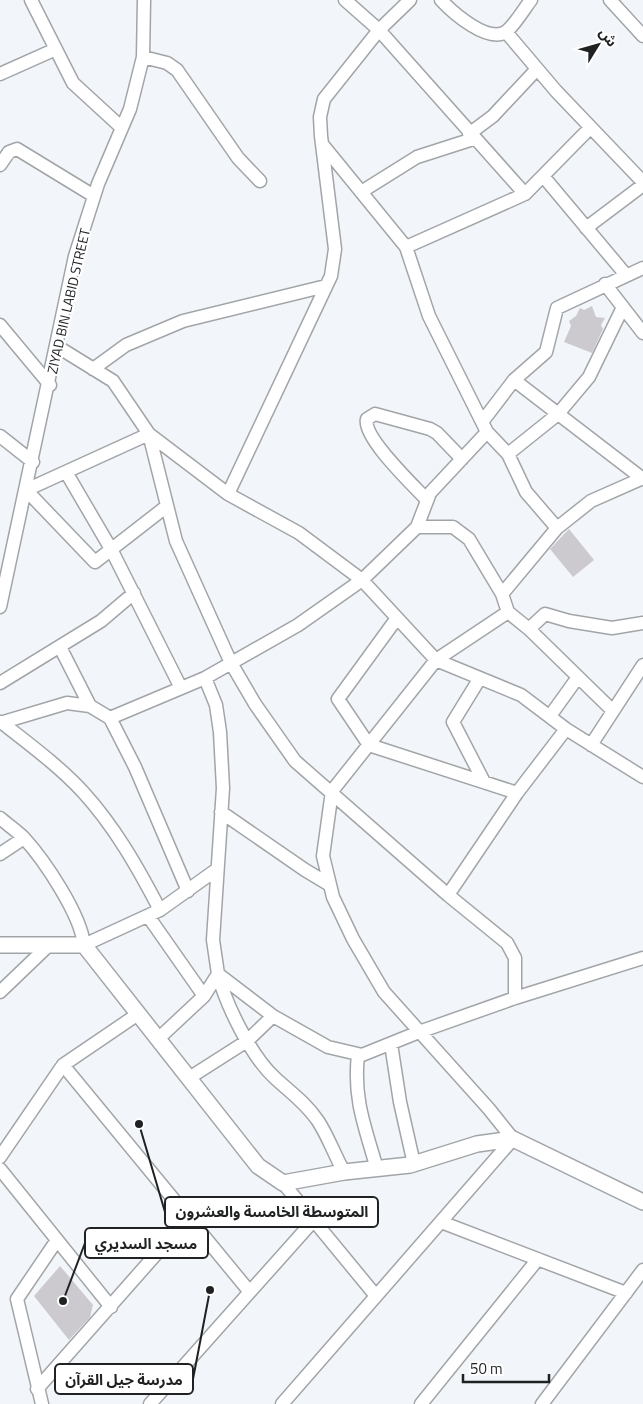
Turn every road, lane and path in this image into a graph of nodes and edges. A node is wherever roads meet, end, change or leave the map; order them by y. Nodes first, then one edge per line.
1 (31, 0) edge
2 (144, 0) edge
3 (345, 0) edge
4 (410, 0) edge
5 (440, 0) edge
6 (531, 0) edge
7 (610, 0) edge
8 (379, 30) junction
9 (506, 32) junction
10 (643, 36) edge
11 (56, 49) junction
12 (143, 57) junction
13 (537, 69) junction
14 (0, 74) edge
15 (122, 128) junction
16 (590, 128) junction
17 (471, 136) junction
18 (322, 144) junction
19 (0, 165) edge
20 (543, 176) junction
21 (260, 181) dead end
22 (643, 183) edge
23 (361, 192) junction
24 (524, 194) junction
25 (94, 196) junction
26 (586, 228) junction
27 (406, 247) junction
28 (643, 268) edge
29 (626, 275) junction
30 (606, 284) junction
31 (326, 286) junction
32 (623, 307) junction
33 (0, 325) edge
34 (643, 333) edge
35 (58, 347) junction
36 (93, 369) junction
37 (514, 380) junction
38 (50, 385) junction
39 (558, 414) junction
40 (484, 427) junction
41 (149, 434) junction
42 (0, 436) edge
43 (508, 454) junction
44 (462, 459) junction
45 (33, 462) junction
46 (66, 472) junction
47 (643, 478) edge
48 (26, 490) junction
49 (228, 494) junction
50 (427, 500) junction
51 (167, 506) junction
52 (416, 528) junction
53 (557, 528) junction
54 (111, 549) junction
55 (362, 580) junction
56 (134, 593) junction
57 (502, 594) junction
58 (0, 607) edge
59 (508, 612) junction
60 (397, 618) junction
61 (643, 623) edge
62 (529, 629) junction
63 (60, 647) junction
64 (436, 660) junction
65 (232, 663) junction
66 (643, 665) edge
67 (205, 678) junction
68 (480, 678) junction
69 (578, 678) junction
70 (0, 683) edge
71 (181, 688) junction
72 (90, 706) junction
73 (613, 712) junction
74 (550, 716) junction
75 (110, 718) junction
76 (1, 722) edge
77 (566, 729) junction
78 (369, 745) junction
79 (592, 745) junction
80 (643, 778) edge
81 (484, 782) junction
82 (332, 791) junction
83 (517, 793) junction
84 (221, 812) junction
85 (0, 818) edge
86 (24, 838) junction
87 (0, 854) edge
88 (216, 870) junction
89 (330, 885) junction
90 (188, 891) junction
91 (448, 895) junction
92 (160, 910) junction
93 (148, 916) junction
94 (0, 945) edge
95 (50, 945) junction
96 (84, 946) junction
97 (643, 958) edge
98 (218, 974) junction
99 (0, 992) edge
100 (204, 996) junction
101 (515, 998) junction
102 (138, 1014) junction
103 (273, 1016) junction
104 (419, 1032) junction
105 (158, 1039) junction
106 (247, 1040) junction
107 (391, 1044) junction
108 (358, 1054) junction
109 (63, 1065) junction
110 (189, 1078) junction
111 (513, 1139) junction
112 (0, 1157) edge
113 (414, 1164) junction
114 (0, 1169) edge
115 (377, 1169) junction
116 (344, 1172) junction
117 (283, 1183) junction
118 (643, 1202) edge
119 (188, 1218) junction
120 (314, 1220) junction
121 (441, 1222) junction
122 (57, 1240) junction
123 (538, 1259) junction
124 (643, 1270) edge
125 (249, 1291) junction
126 (626, 1293) junction
127 (376, 1296) junction
128 (110, 1307) junction
129 (37, 1389) junction
130 (42, 1404) edge
131 (150, 1404) edge
132 (282, 1404) edge
133 (421, 1404) edge
134 (542, 1404) edge

1 - 11 street
2 - 12 street, ZIYAD BIN LABID STREET
3 - 8 street
4 - 8 street
5 - 9 street
6 - 9 street
7 - 10 street
8 - 17 street
8 - 18 street
9 - 13 street
11 - 14 street
11 - 15 street
12 - 15 street, ZIYAD BIN LABID STREET
12 - 21 street
13 - 16 street
13 - 17 street
15 - 25 street, ZIYAD BIN LABID STREET
16 - 20 street
16 - 22 street
17 - 23 street
17 - 24 street
18 - 23 street
18 - 31 street
19 - 25 street
20 - 24 street
20 - 26 street
22 - 26 street
23 - 27 street
24 - 27 street
25 - 35 street, ZIYAD BIN LABID STREET
26 - 29 street
27 - 40 street
28 - 29 street
29 - 30 street
30 - 32 street
30 - 37 street
31 - 36 street
31 - 49 street
32 - 34 street
32 - 39 street
33 - 38 street
35 - 36 street
35 - 38 street, ZIYAD BIN LABID STREET
36 - 41 street
37 - 39 street
37 - 40 street
38 - 45 street, ZIYAD BIN LABID STREET
39 - 43 street
39 - 47 street
40 - 43 street
40 - 44 street
41 - 46 street
41 - 49 street
41 - 51 street
42 - 45 street
43 - 53 street
44 - 50 street
44 - 50 street
45 - 48 street, ZIYAD BIN LABID STREET
46 - 48 street
46 - 54 street
47 - 53 street
48 - 54 street
48 - 58 street, ZIYAD BIN LABID STREET
49 - 55 street
50 - 52 street
51 - 54 street
51 - 65 street
52 - 55 street
52 - 57 street
53 - 57 street
54 - 56 street
55 - 60 street
55 - 65 street
56 - 63 street
56 - 71 street
57 - 59 street
59 - 62 street
59 - 64 street
60 - 64 street
60 - 78 street
61 - 62 street
62 - 69 street
63 - 70 street
63 - 72 street
64 - 68 street
64 - 78 street
65 - 67 street
65 - 82 street
66 - 73 street
67 - 71 street
67 - 84 street
68 - 74 street
68 - 81 street
69 - 73 street
69 - 74 street
71 - 75 street
72 - 75 street
72 - 76 street
73 - 79 street
74 - 77 street
75 - 90 street
76 - 92 street
77 - 79 street
77 - 83 street
78 - 81 street
78 - 82 street
79 - 80 street
81 - 83 street
82 - 89 street
82 - 91 street
83 - 91 street
84 - 88 street
84 - 89 street
85 - 86 street
86 - 87 street
86 - 96 street
88 - 90 street
88 - 98 street
89 - 104 street
90 - 92 street
91 - 101 street
92 - 93 street
93 - 96 street
93 - 100 street
94 - 95 street
95 - 96 street
95 - 99 street
96 - 102 street
97 - 101 street
98 - 100 street
98 - 103 street
98 - 106 street
100 - 105 street
101 - 104 street
102 - 105 street
102 - 109 street
103 - 106 street
103 - 108 street
104 - 107 street
104 - 111 street
105 - 110 street
106 - 110 street
106 - 116 street
107 - 108 street
107 - 113 street
108 - 115 street
109 - 112 street
109 - 119 street
110 - 117 street
111 - 113 street
111 - 118 street
111 - 121 street
113 - 115 street
114 - 122 street
115 - 116 street
116 - 117 street
117 - 120 street
119 - 125 street
119 - 128 street
120 - 125 street
120 - 127 street
121 - 123 street
121 - 127 street
122 - 128 street
122 - 129 street
123 - 126 street
123 - 133 street
124 - 126 street
125 - 131 street
126 - 134 street
127 - 132 street
128 - 129 street
129 - 130 street

